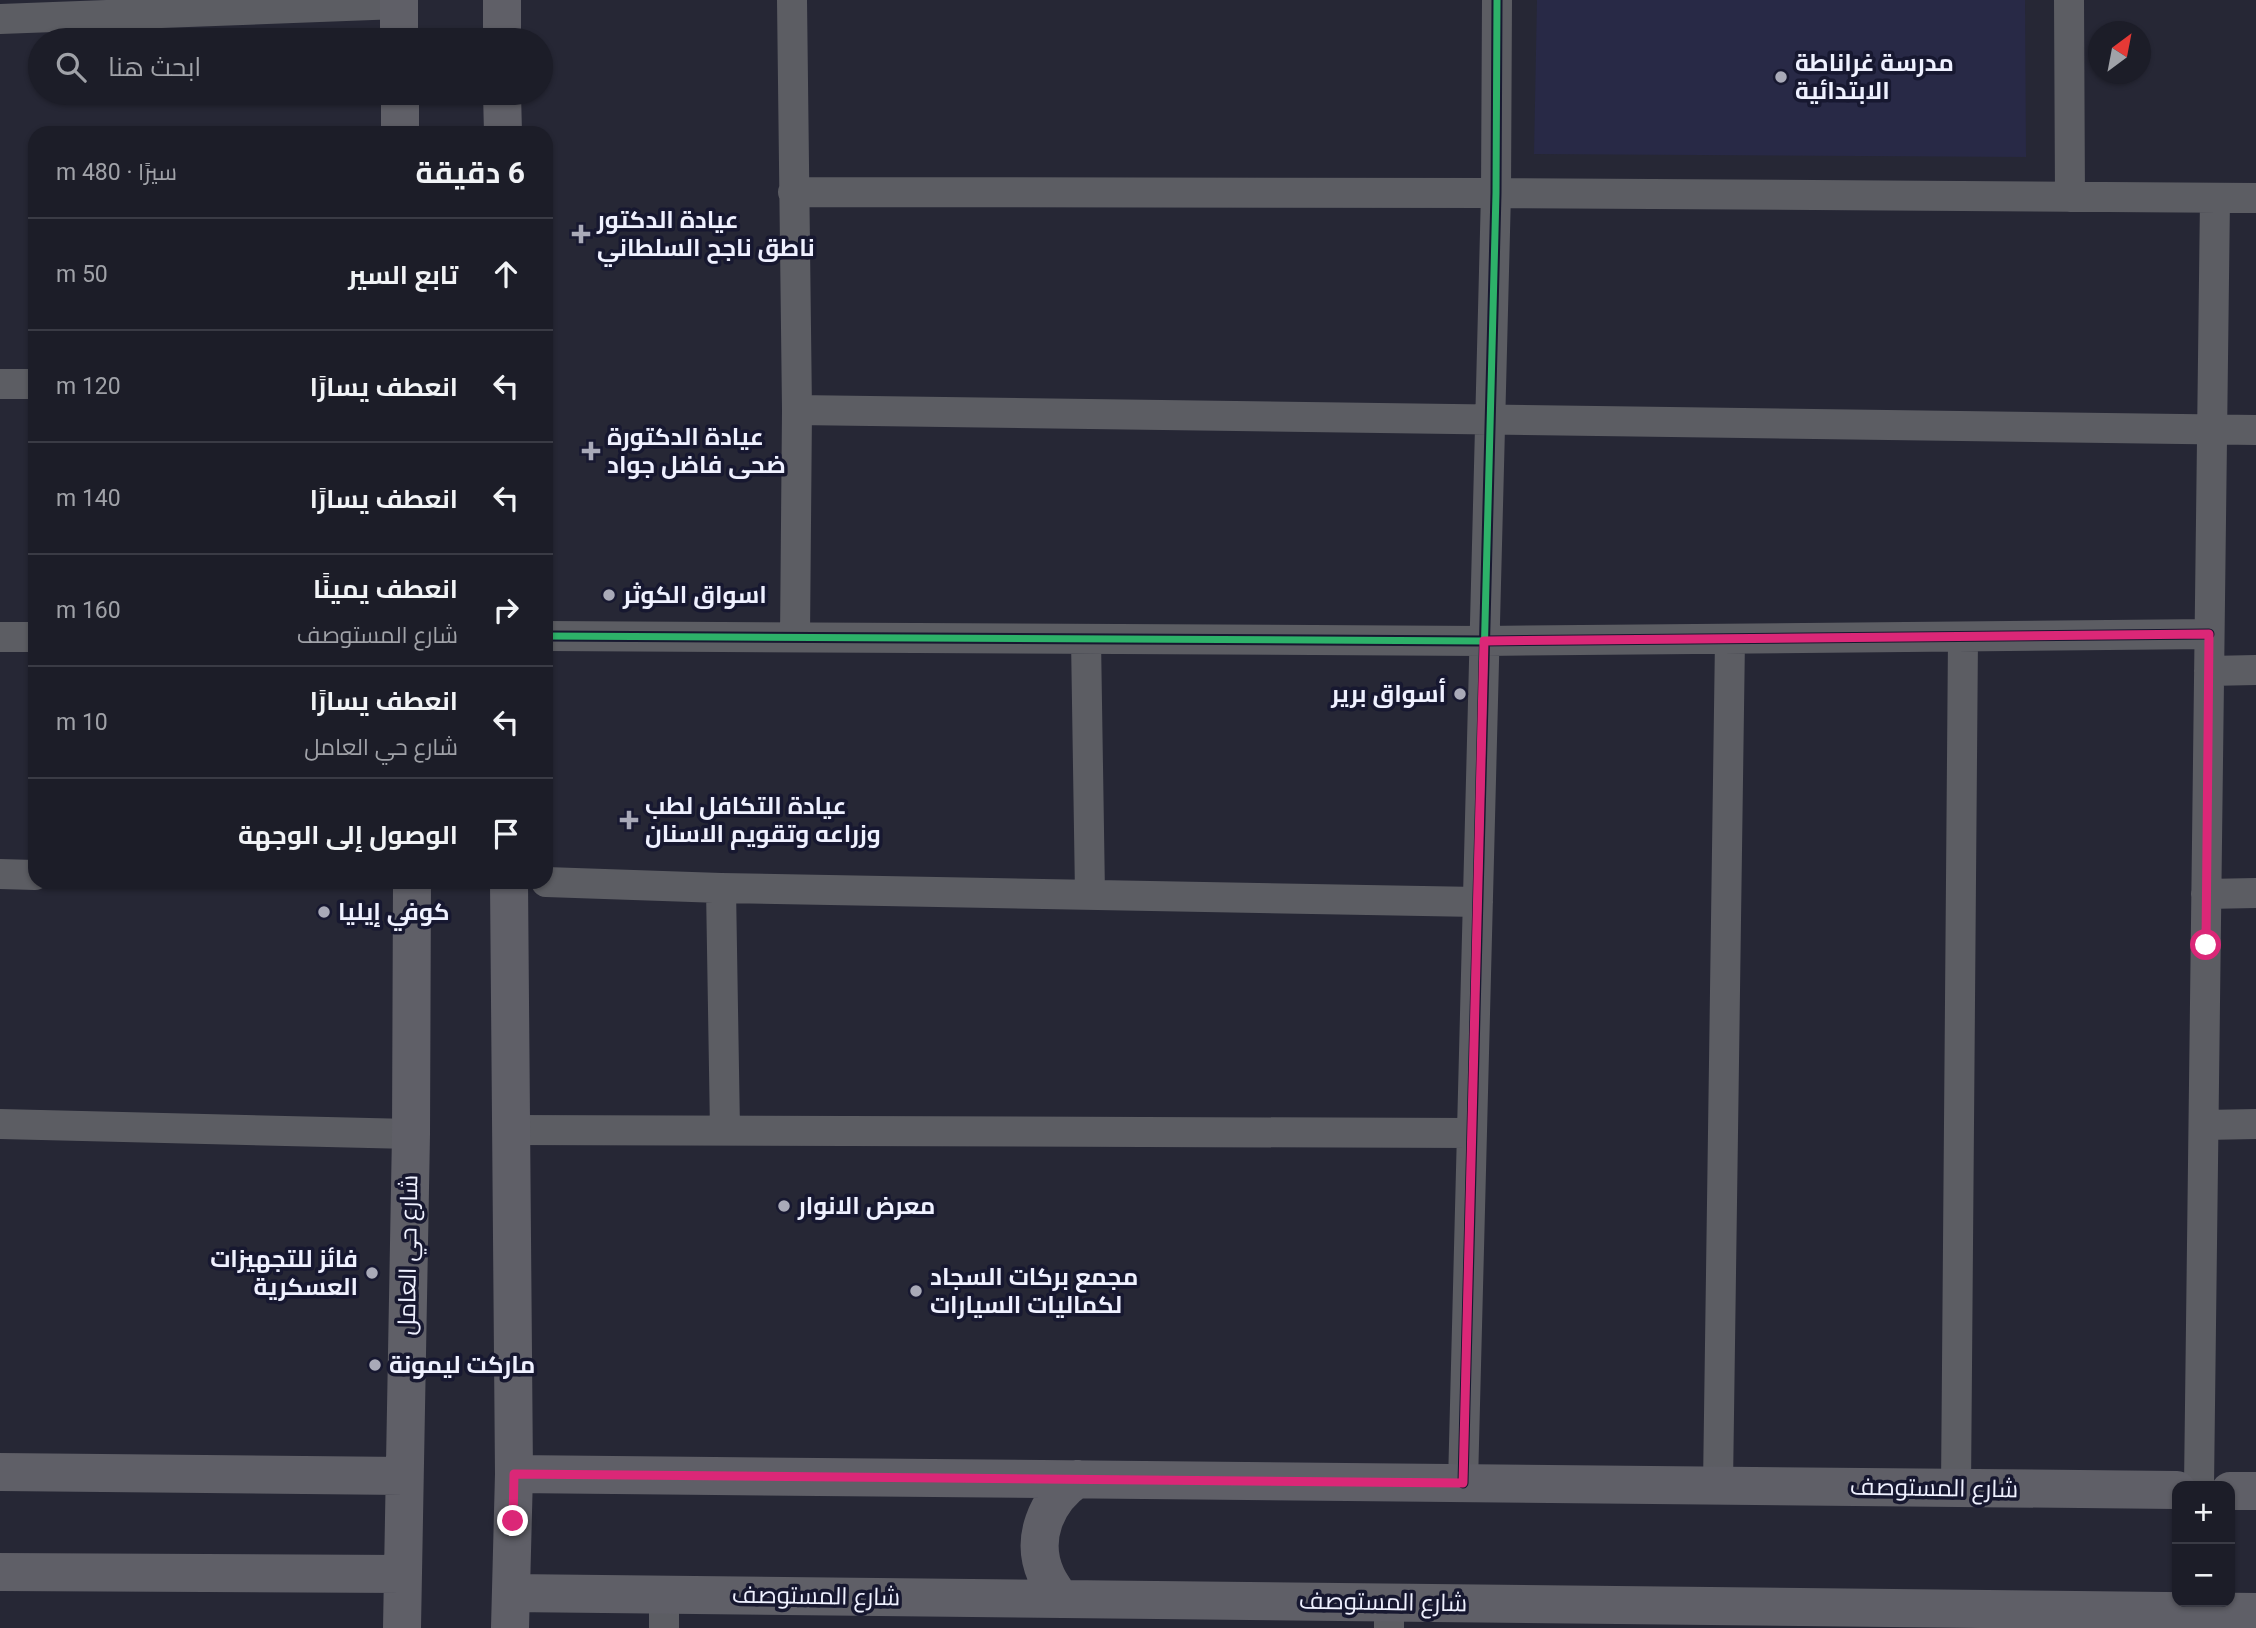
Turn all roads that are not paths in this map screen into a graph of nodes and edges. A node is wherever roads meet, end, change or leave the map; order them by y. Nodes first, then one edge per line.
1 (502, 0) edge
2 (792, 0) edge
3 (1497, 0) edge
4 (2070, 0) edge
5 (399, 15) edge
6 (0, 19) edge
7 (502, 28) edge
8 (400, 105) edge
9 (502, 105) edge
10 (400, 126) edge
11 (503, 126) edge
12 (793, 192) junction
13 (1496, 193) junction
14 (2070, 197) junction
15 (2215, 198) junction
16 (2256, 198) edge
17 (0, 384) edge
18 (28, 384) edge
19 (797, 410) junction
20 (1490, 418) junction
21 (2212, 430) junction
22 (2256, 430) edge
23 (2209, 634) junction
24 (553, 636) edge
25 (0, 637) edge
26 (28, 637) edge
27 (795, 637) junction
28 (1963, 637) junction
29 (1086, 639) junction
30 (1730, 639) junction
31 (1484, 641) junction
32 (2256, 670) edge
33 (2209, 671) junction
34 (0, 874) edge
35 (28, 875) edge
36 (553, 882) edge
37 (721, 888) junction
38 (412, 889) edge
39 (509, 889) edge
40 (2256, 893) edge
41 (1090, 894) junction
42 (2206, 894) junction
43 (1478, 902) junction
44 (0, 1124) edge
45 (2256, 1124) edge
46 (2204, 1125) junction
47 (510, 1129) junction
48 (726, 1130) junction
49 (1471, 1133) junction
50 (411, 1135) junction
51 (0, 1472) edge
52 (514, 1474) junction
53 (404, 1476) junction
54 (1077, 1479) junction
55 (2199, 1481) edge
56 (1463, 1483) junction
57 (1718, 1485) junction
58 (1956, 1488) junction
59 (2172, 1490) edge
60 (2235, 1491) edge
61 (2256, 1491) edge
62 (0, 1572) edge
63 (403, 1574) junction
64 (1060, 1599) junction
65 (511, 1610) edge
66 (664, 1611) edge
67 (2256, 1612) edge
68 (1389, 1615) edge
69 (1533, 1616) edge
70 (402, 1628) edge

1 - 7 main road
2 - 12 street
3 - 13 street
4 - 14 street
5 - 6 street
8 - 10 main road
9 - 11 main road
12 - 13 street
12 - 19 street
13 - 14 street
13 - 20 street
14 - 15 street
15 - 16 street
15 - 21 street
17 - 18 street
19 - 20 street
19 - 27 street
20 - 21 street
20 - 31 street
21 - 22 street
21 - 23 street
23 - 28 street
23 - 33 street
24 - 27 street
25 - 26 street
27 - 29 street
28 - 30 street
28 - 58 street
29 - 31 street
29 - 41 street
30 - 31 street
30 - 57 street
31 - 43 street
32 - 33 street
33 - 42 street
34 - 35 street
36 - 37 street
37 - 41 street
37 - 48 street
38 - 50 main road, شارع حي العامل
39 - 47 main road
40 - 42 street
41 - 43 street
42 - 46 street
43 - 49 street
44 - 50 street
45 - 46 street
46 - 55 street
47 - 48 street
47 - 52 main road
48 - 49 street
49 - 56 street
50 - 53 main road, شارع حي العامل
51 - 53 main road
52 - 54 main road, شارع المستوصف
52 - 65 main road
53 - 63 main road, شارع حي العامل
54 - 56 main road, شارع المستوصف
54 - 64 main road
56 - 57 main road, شارع المستوصف
57 - 58 main road, شارع المستوصف
58 - 59 main road, شارع المستوصف
60 - 61 main road
62 - 63 main road
63 - 70 main road, شارع حي العامل
64 - 66 main road, شارع المستوصف
64 - 68 main road, شارع المستوصف
65 - 66 main road, شارع المستوصف
67 - 69 main road, شارع المستوصف
68 - 69 main road, شارع المستوصف

